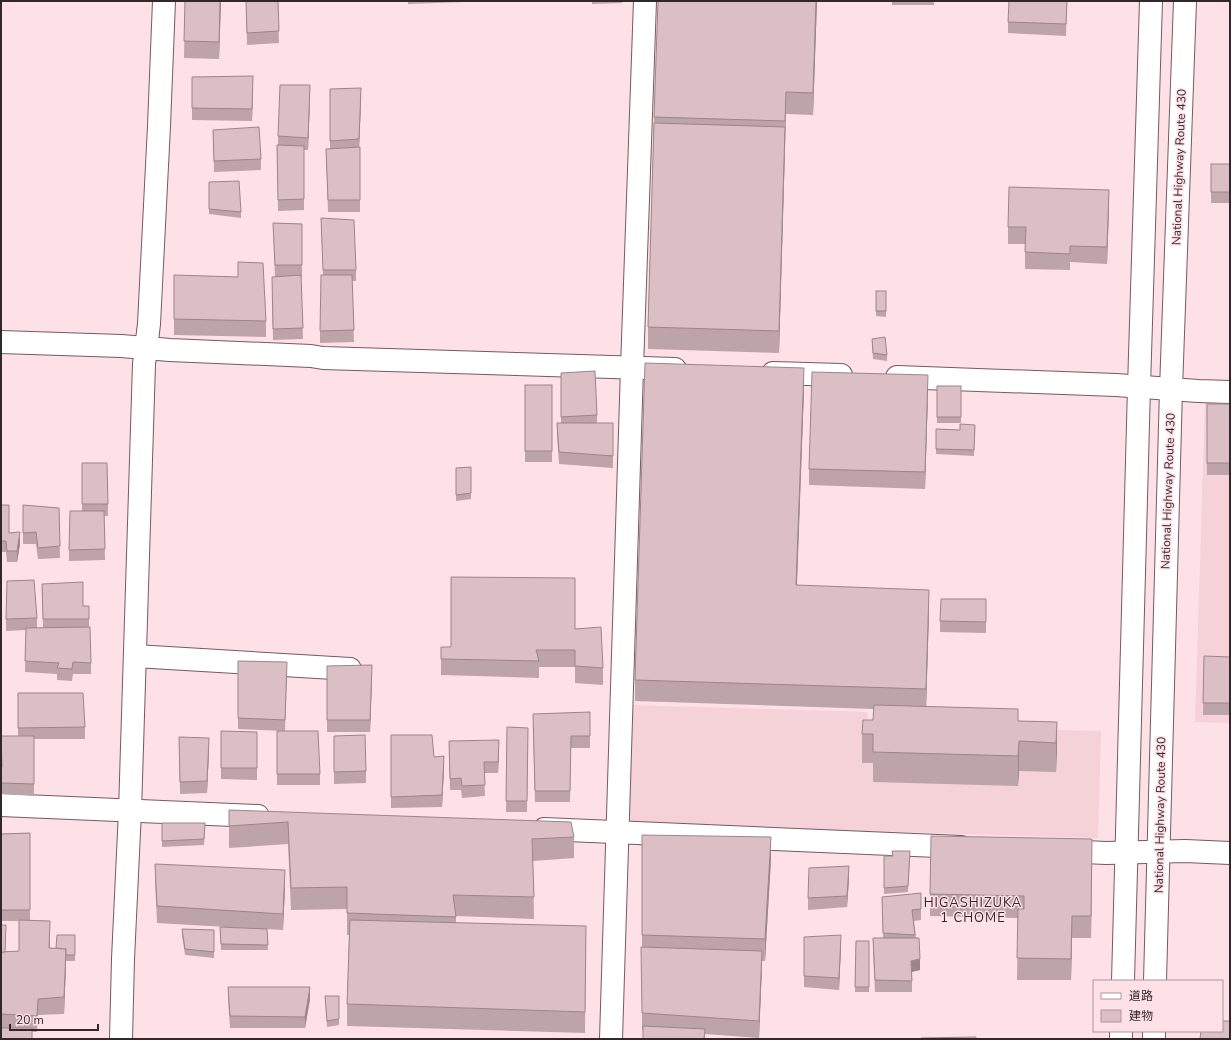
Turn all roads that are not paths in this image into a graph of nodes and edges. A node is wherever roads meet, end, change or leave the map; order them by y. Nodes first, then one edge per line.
1 (164, 1) edge
2 (644, 1) edge
3 (1151, 1) edge
4 (1185, 1) edge
5 (1, 342) edge
6 (146, 348) junction
7 (632, 368) junction
8 (695, 370) edge
9 (751, 372) edge
10 (1139, 387) junction
11 (1171, 389) junction
12 (1230, 392) edge
13 (135, 656) junction
14 (350, 669) edge
15 (1, 805) edge
16 (130, 810) junction
17 (274, 817) edge
18 (522, 828) edge
19 (618, 832) junction
20 (980, 848) edge
21 (1043, 850) edge
22 (1126, 852) junction
23 (1159, 852) junction
24 (1230, 853) edge
25 (1123, 980) edge
26 (1155, 980) edge
27 (121, 1039) edge
28 (611, 1039) edge

1 - 6 main road
2 - 7 main road
3 - 10 main road
4 - 11 main road, National Highway Route 430
5 - 6 main road
6 - 7 main road
6 - 13 main road
7 - 8 main road
7 - 19 main road
9 - 10 main road
10 - 11 main road
10 - 22 main road
11 - 12 main road
11 - 23 main road, National Highway Route 430
13 - 14 main road
13 - 16 main road
15 - 16 main road
16 - 17 main road
16 - 27 main road
18 - 19 main road
19 - 20 main road
19 - 28 main road
21 - 22 main road
22 - 23 main road
22 - 25 main road
23 - 24 main road
23 - 26 main road, National Highway Route 430

